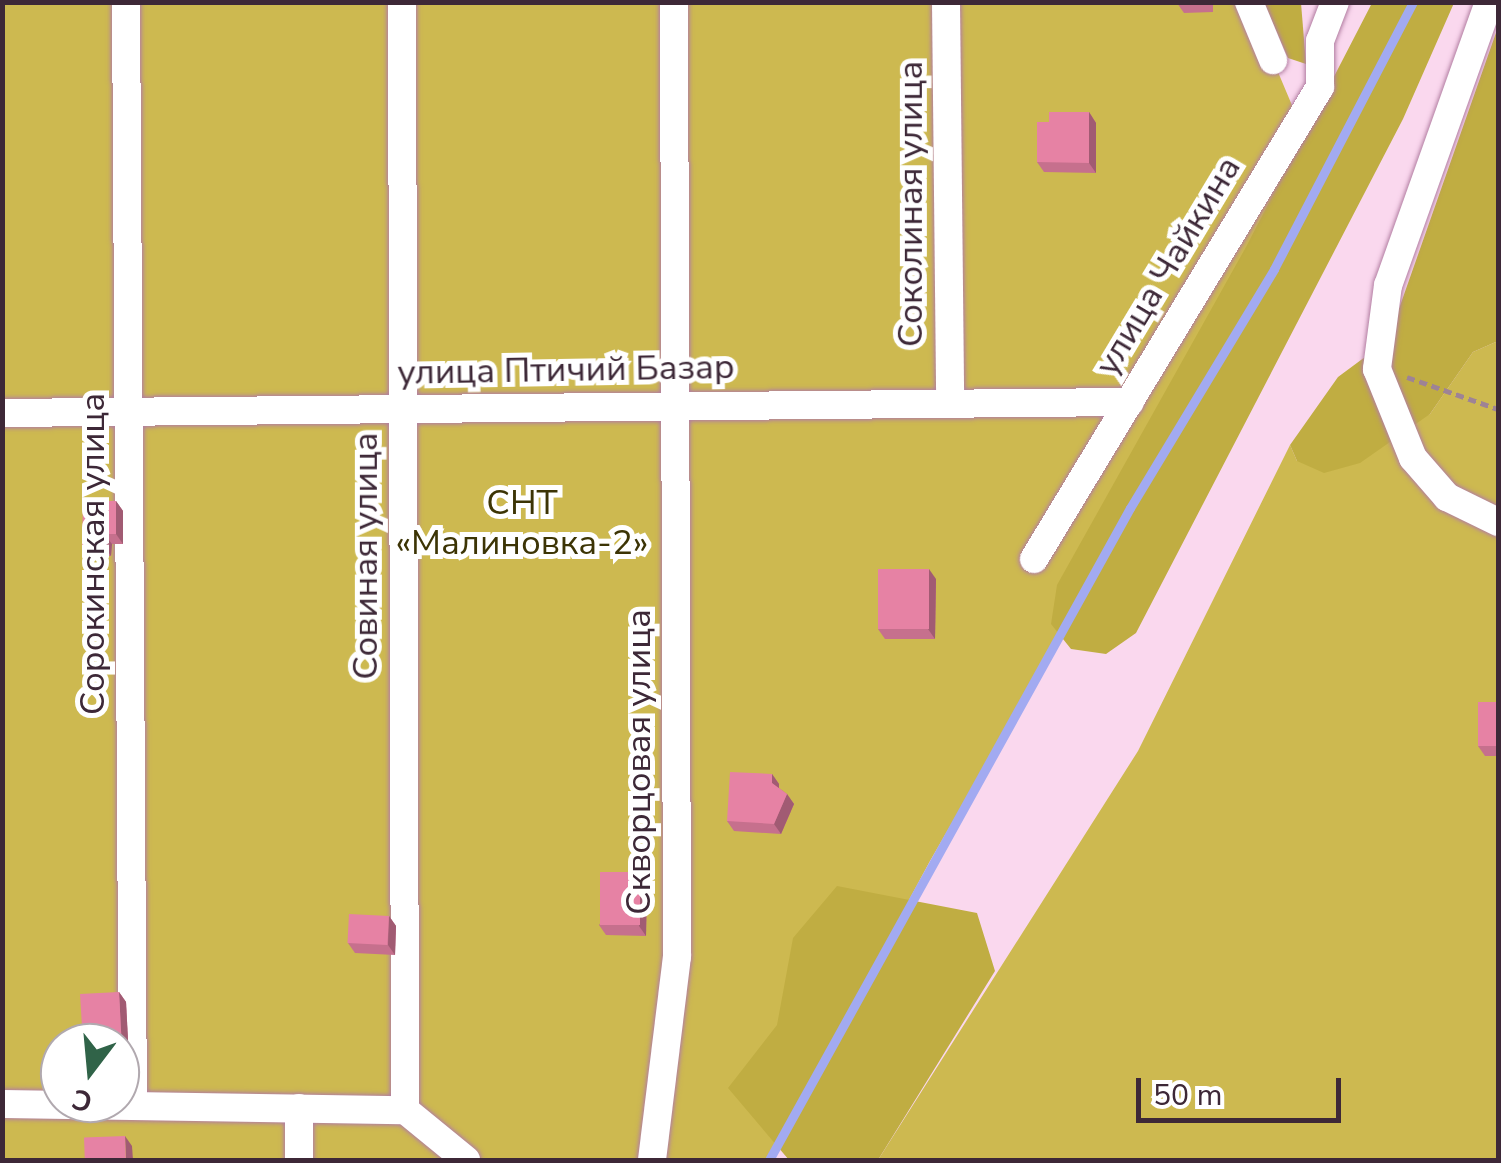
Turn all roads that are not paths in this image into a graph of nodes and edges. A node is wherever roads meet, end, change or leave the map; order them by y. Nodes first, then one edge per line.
1 (126, 2) edge
2 (402, 2) edge
3 (674, 2) edge
4 (946, 2) edge
5 (1249, 2) edge
6 (1335, 2) edge
7 (1489, 2) edge
8 (1273, 60) dead end
9 (1130, 402) junction
10 (950, 404) junction
11 (676, 406) junction
12 (403, 410) junction
13 (130, 412) junction
14 (2, 413) edge
15 (1498, 522) edge
16 (1034, 559) dead end
17 (134, 1023) edge
18 (2, 1104) edge
19 (40, 1105) edge
20 (140, 1106) edge
21 (299, 1108) junction
22 (405, 1110) junction
23 (299, 1160) edge
24 (466, 1160) edge
25 (652, 1160) edge

1 - 13 street, Сорокинская улица
2 - 12 street, Совиная улица
3 - 11 street, Скворцовая улица
4 - 10 street, Соколиная улица
5 - 8 street
6 - 9 street, улица Чайкина
7 - 15 street
9 - 10 street, улица Птичий Базар
9 - 16 street, улица Чайкина
10 - 11 street, улица Птичий Базар
11 - 12 street, улица Птичий Базар
11 - 25 street, Скворцовая улица
12 - 13 street, улица Птичий Базар
12 - 22 street, Совиная улица
13 - 14 street, улица Птичий Базар
13 - 17 street, Сорокинская улица
18 - 19 street
20 - 21 street
21 - 22 street
21 - 23 street
22 - 24 street

